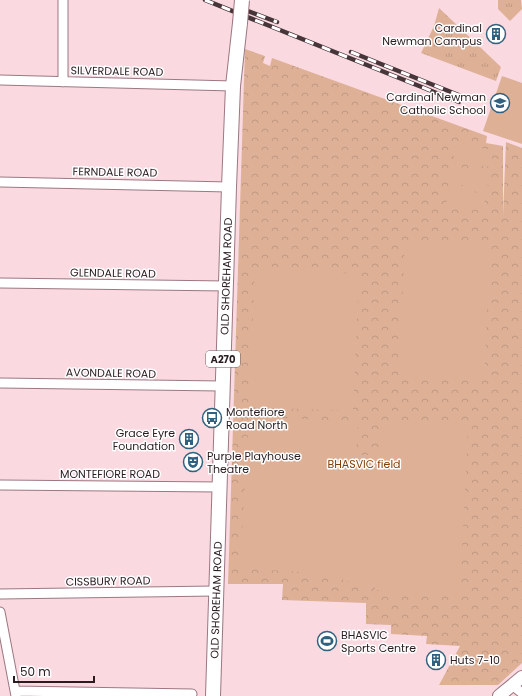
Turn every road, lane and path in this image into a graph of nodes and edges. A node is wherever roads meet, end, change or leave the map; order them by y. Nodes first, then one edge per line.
1 (63, 0) edge
2 (242, 0) edge
3 (0, 80) edge
4 (62, 82) junction
5 (233, 86) junction
6 (0, 182) edge
7 (229, 187) junction
8 (0, 283) edge
9 (226, 286) junction
10 (0, 383) edge
11 (222, 386) junction
12 (0, 485) edge
13 (219, 487) junction
14 (215, 591) junction
15 (0, 594) edge
16 (0, 612) edge
17 (522, 677) edge
18 (512, 685) junction
19 (522, 693) edge
20 (15, 694) edge
21 (192, 694) dead end
22 (213, 696) edge
23 (499, 696) edge

1 - 4 street
2 - 5 main road, OLD SHOREHAM ROAD / A270, bridge
3 - 4 street, SILVERDALE ROAD
4 - 5 street, SILVERDALE ROAD
5 - 7 main road, OLD SHOREHAM ROAD / A270
6 - 7 street, FERNDALE ROAD
7 - 9 main road, OLD SHOREHAM ROAD / A270
8 - 9 street, GLENDALE ROAD
9 - 11 main road, OLD SHOREHAM ROAD / A270
10 - 11 street, AVONDALE ROAD
11 - 13 main road, OLD SHOREHAM ROAD / A270
12 - 13 street, MONTEFIORE ROAD
13 - 14 main road, OLD SHOREHAM ROAD / A270
14 - 15 street, CISSBURY ROAD
14 - 22 main road, OLD SHOREHAM ROAD / A270
16 - 20 street
17 - 18 street
18 - 19 street
18 - 23 street
20 - 21 street

